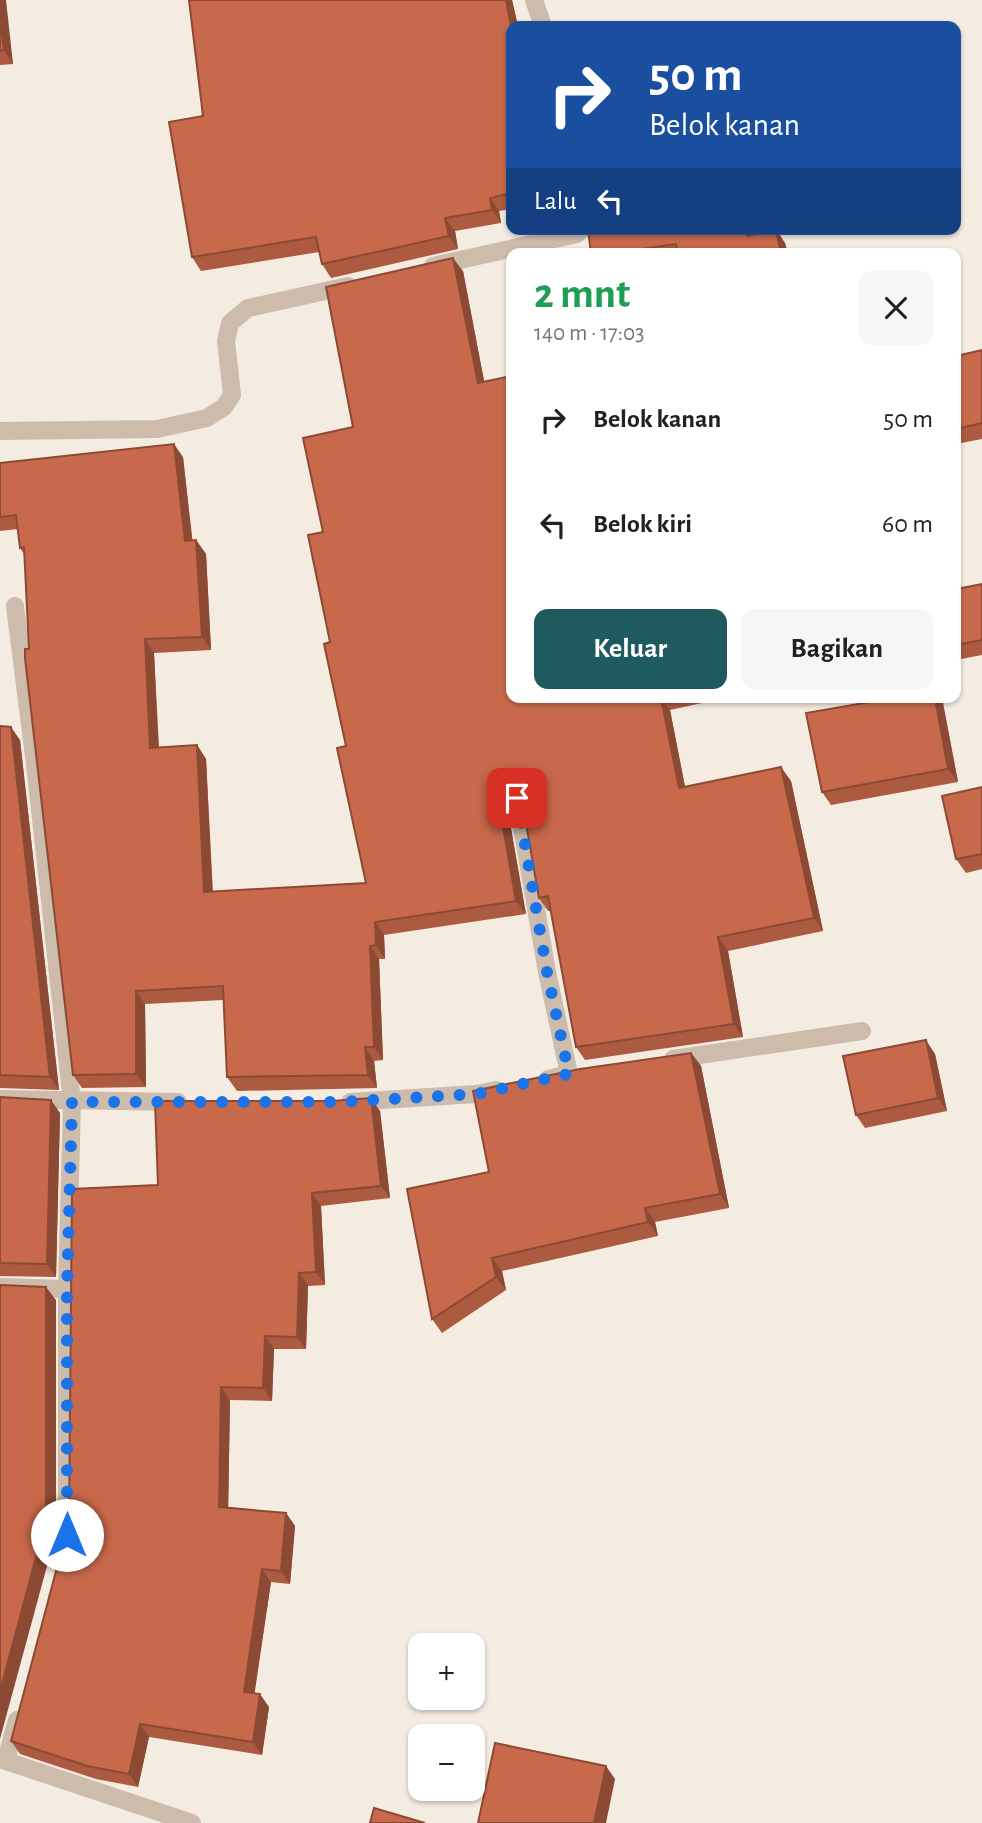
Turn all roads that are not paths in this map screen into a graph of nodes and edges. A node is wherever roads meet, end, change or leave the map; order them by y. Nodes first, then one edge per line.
1 (534, 0) edge
2 (541, 21) edge
3 (573, 235) edge
4 (516, 248) edge
5 (506, 250) edge
6 (419, 270) edge
7 (367, 281) edge
8 (0, 431) edge
9 (15, 606) dead end
10 (517, 798) edge
11 (862, 1031) dead end
12 (660, 1061) edge
13 (0, 1098) edge
14 (72, 1102) junction
15 (192, 1102) edge
16 (327, 1102) edge
17 (0, 1287) edge
18 (67, 1289) junction
19 (56, 1574) edge
20 (20, 1707) edge
21 (3, 1759) edge
22 (192, 1823) edge

1 - 2 street
3 - 4 street
5 - 6 street
7 - 8 street
9 - 14 street
10 - 16 street
11 - 12 street
13 - 14 street
14 - 15 street
14 - 18 street
17 - 18 street
18 - 19 street
20 - 21 street
21 - 22 street

